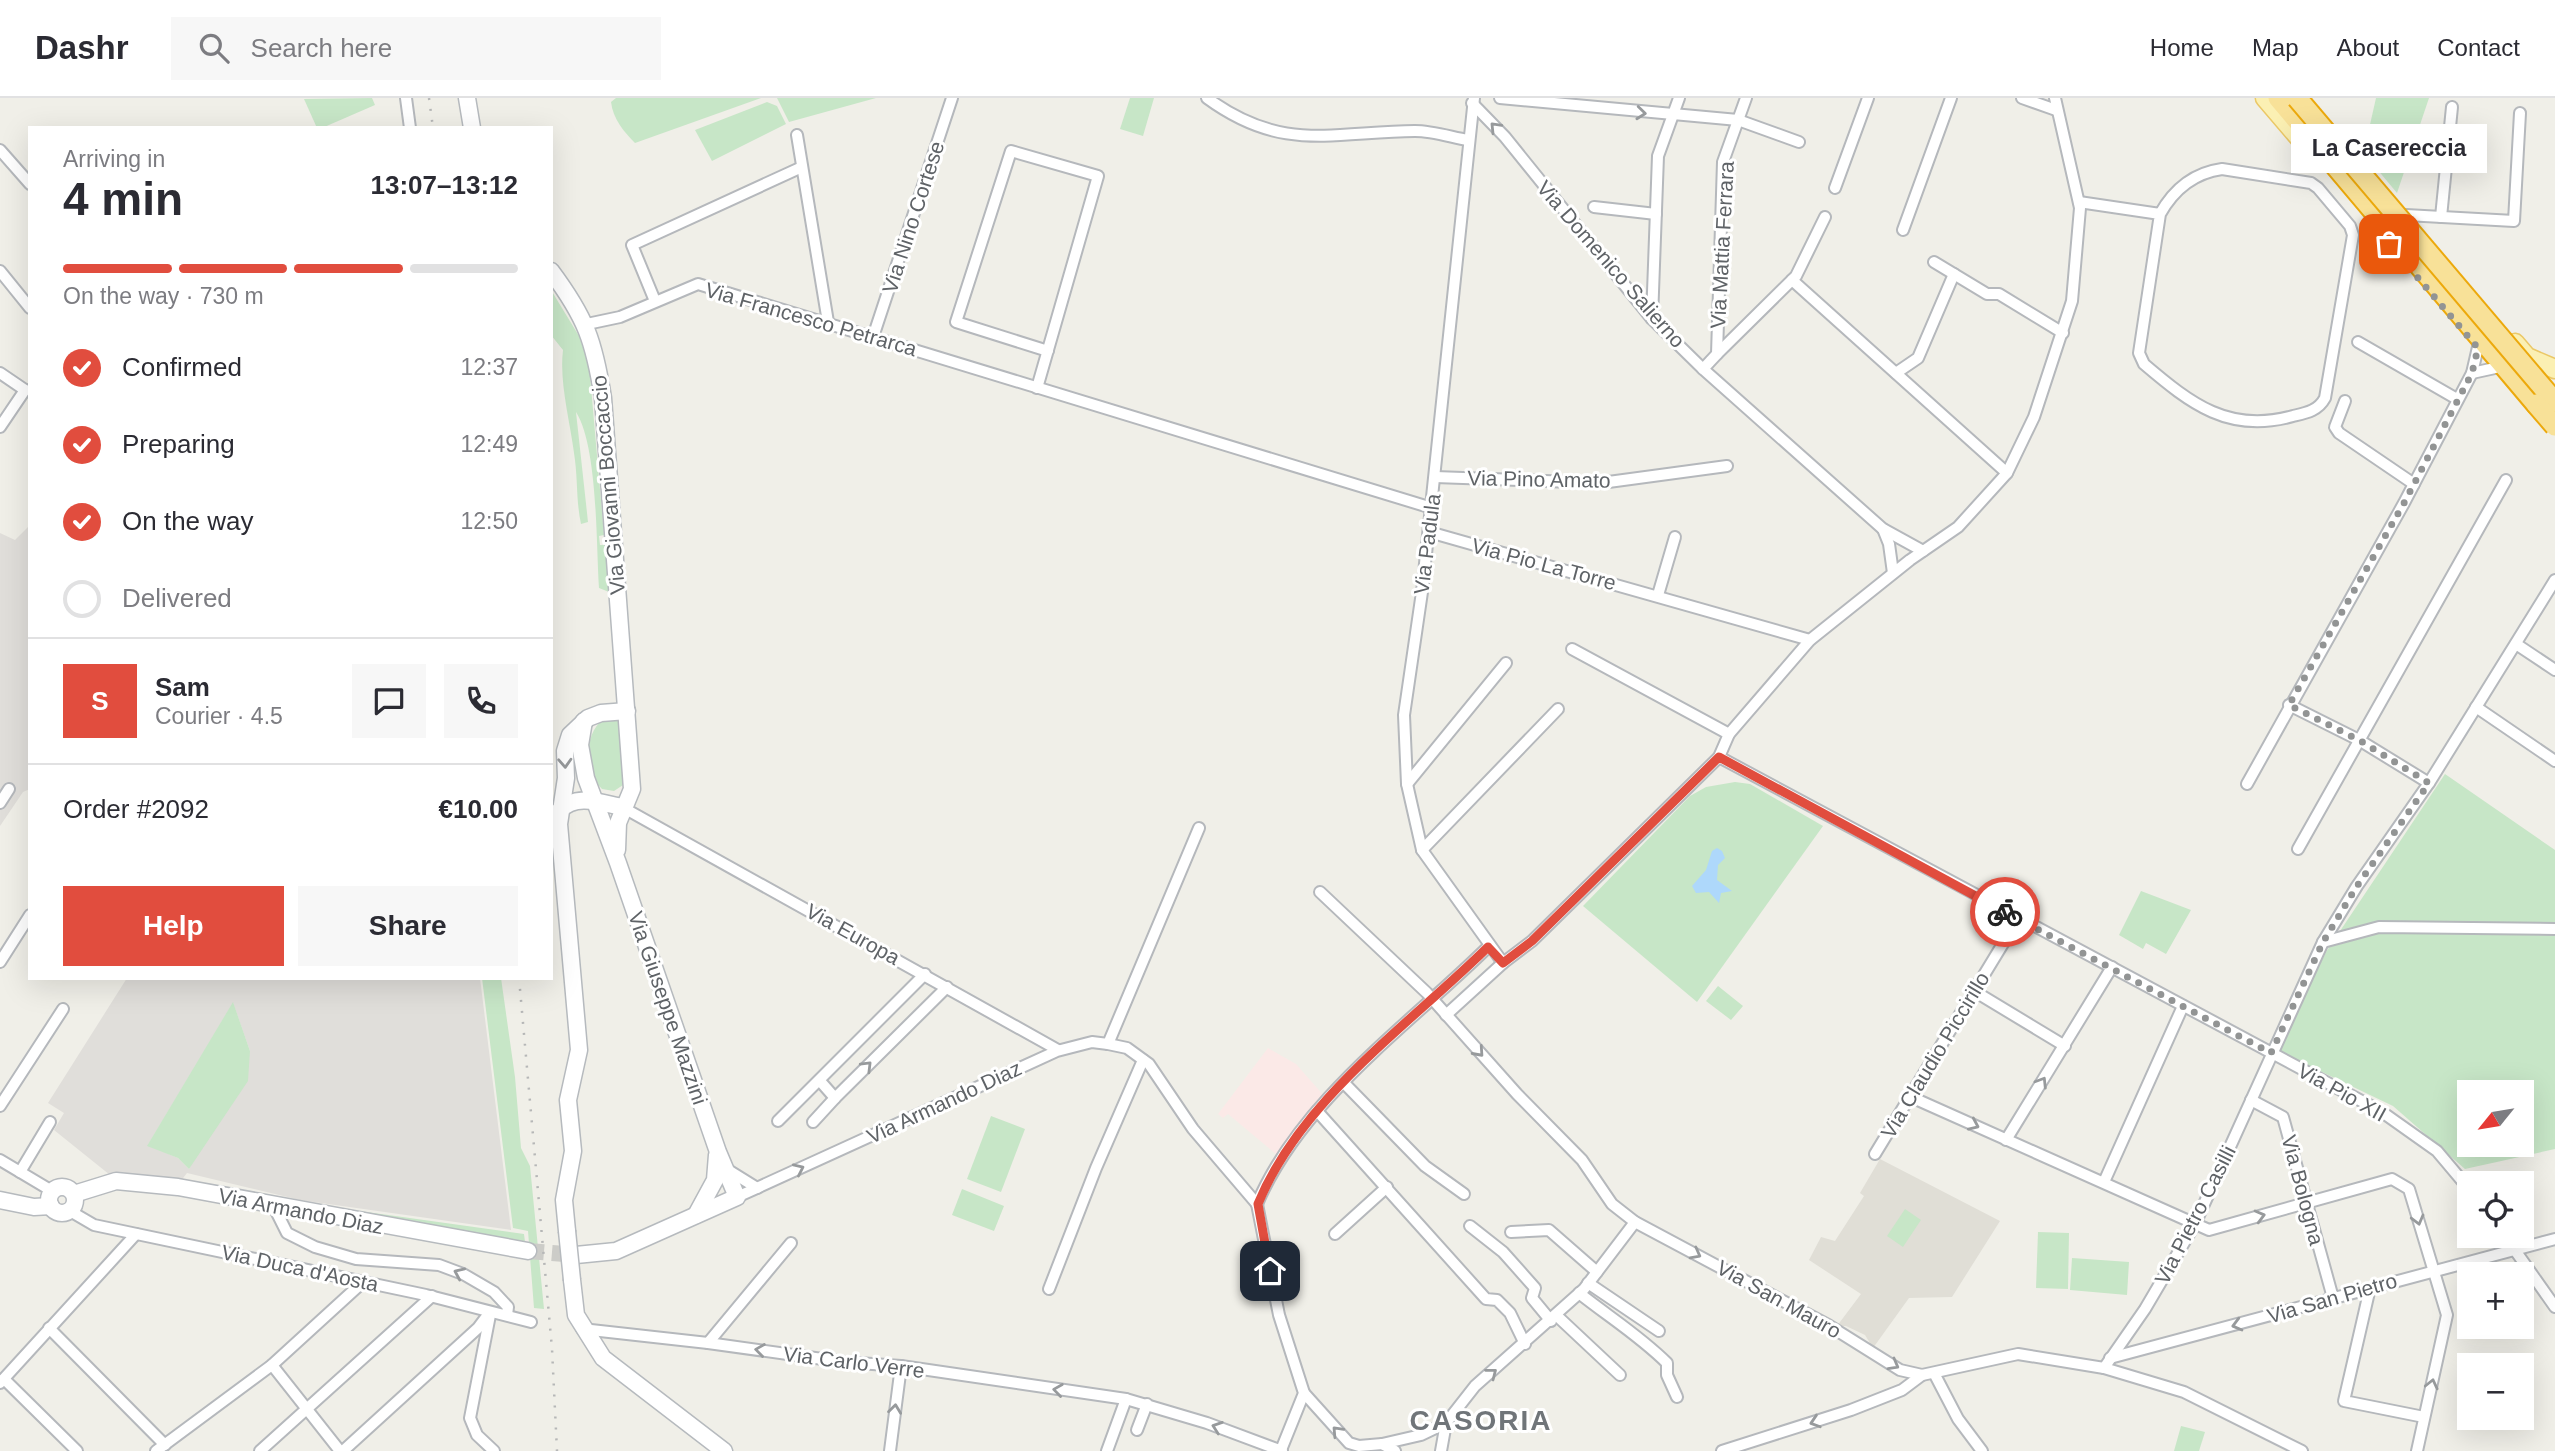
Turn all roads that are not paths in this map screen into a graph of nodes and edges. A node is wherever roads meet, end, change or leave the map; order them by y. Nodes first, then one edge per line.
1 (406, 98) edge
2 (467, 98) edge
3 (952, 98) edge
4 (1207, 98) edge
5 (1500, 98) edge
6 (1679, 98) edge
7 (1746, 98) edge
8 (1868, 98) edge
9 (1951, 98) edge
10 (2022, 98) edge
11 (2055, 98) edge
12 (2265, 98) edge
13 (2278, 98) edge
14 (2297, 98) edge
15 (2305, 98) edge
16 (1473, 101) edge
17 (2452, 107) dead end
18 (2056, 110) junction
19 (2520, 113) dead end
20 (1672, 116) junction
21 (1738, 120) junction
22 (410, 126) edge
23 (472, 126) edge
24 (797, 135) dead end
25 (1468, 140) junction
26 (1799, 142) dead end
27 (0, 150) edge
28 (802, 167) junction
29 (28, 182) edge
30 (1835, 188) dead end
31 (2079, 202) junction
32 (1594, 207) dead end
33 (1656, 214) junction
34 (2160, 214) junction
35 (2406, 215) junction
36 (1825, 217) dead end
37 (2441, 217) junction
38 (1903, 230) dead end
39 (1934, 262) dead end
40 (0, 271) edge
41 (553, 274) edge
42 (1954, 274) junction
43 (1791, 281) junction
44 (655, 301) junction
45 (28, 306) edge
46 (1652, 319) junction
47 (828, 322) junction
48 (587, 324) junction
49 (2063, 333) junction
50 (873, 337) junction
51 (2358, 342) dead end
52 (2478, 348) junction
53 (1048, 351) junction
54 (1717, 354) junction
55 (2554, 366) edge
56 (2495, 368) junction
57 (1703, 369) junction
58 (0, 373) edge
59 (1896, 373) junction
60 (2472, 373) junction
61 (1037, 387) junction
62 (2555, 388) edge
63 (27, 390) edge
64 (2457, 399) junction
65 (2345, 401) dead end
66 (2555, 402) edge
67 (2547, 422) edge
68 (0, 427) edge
69 (2555, 438) edge
70 (1727, 466) dead end
71 (2007, 473) junction
72 (1435, 477) junction
73 (2506, 480) dead end
74 (2414, 484) junction
75 (1432, 508) junction
76 (1883, 529) junction
77 (1429, 532) junction
78 (1675, 537) dead end
79 (1923, 551) junction
80 (1893, 573) junction
81 (2555, 580) edge
82 (1658, 595) junction
83 (1810, 640) junction
84 (2516, 644) junction
85 (1572, 649) dead end
86 (1506, 663) dead end
87 (2555, 670) edge
88 (2289, 705) junction
89 (2476, 707) junction
90 (1558, 709) dead end
91 (626, 711) junction
92 (584, 721) junction
93 (1729, 734) junction
94 (2359, 740) junction
95 (1719, 757) junction
96 (2555, 761) edge
97 (2429, 783) junction
98 (1407, 784) junction
99 (2247, 784) dead end
100 (9, 789) dead end
101 (594, 802) junction
102 (625, 802) junction
103 (0, 803) edge
104 (559, 811) junction
105 (1199, 828) dead end
106 (2298, 849) dead end
107 (1422, 850) junction
108 (618, 863) junction
109 (1320, 892) dead end
110 (28, 918) edge
111 (2018, 919) junction
112 (2555, 929) edge
113 (2323, 942) junction
114 (1488, 947) junction
115 (0, 962) edge
116 (1503, 963) junction
117 (2112, 967) junction
118 (925, 974) junction
119 (947, 987) junction
120 (1974, 991) junction
121 (1434, 1001) junction
122 (2183, 1006) junction
123 (63, 1009) dead end
124 (1446, 1015) junction
125 (1108, 1044) junction
126 (2065, 1046) junction
127 (1057, 1050) junction
128 (2271, 1053) junction
129 (1143, 1060) junction
130 (820, 1081) junction
131 (1344, 1083) junction
132 (1911, 1097) junction
133 (835, 1098) junction
134 (2251, 1100) junction
135 (0, 1106) edge
136 (1317, 1111) junction
137 (778, 1121) dead end
138 (50, 1122) dead end
139 (813, 1122) dead end
140 (2006, 1140) junction
141 (1875, 1154) dead end
142 (721, 1159) junction
143 (0, 1160) edge
144 (20, 1172) junction
145 (2457, 1175) edge
146 (2104, 1182) junction
147 (1387, 1187) junction
148 (757, 1188) junction
149 (74, 1194) junction
150 (1464, 1194) dead end
151 (737, 1197) junction
152 (51, 1198) junction
153 (0, 1200) edge
154 (2307, 1203) junction
155 (1258, 1204) junction
156 (274, 1207) junction
157 (70, 1210) junction
158 (696, 1215) junction
159 (1635, 1222) junction
160 (2195, 1224) junction
161 (1470, 1226) dead end
162 (1511, 1232) dead end
163 (136, 1234) junction
164 (1335, 1234) dead end
165 (2555, 1239) edge
166 (791, 1243) dead end
167 (2515, 1249) junction
168 (528, 1251) tunnel mouth
169 (576, 1255) tunnel mouth
170 (2432, 1271) junction
171 (1597, 1272) junction
172 (364, 1281) junction
173 (1588, 1283) junction
174 (2370, 1288) junction
175 (1049, 1289) dead end
176 (1579, 1293) junction
177 (432, 1296) junction
178 (2333, 1298) junction
179 (2555, 1307) edge
180 (491, 1312) junction
181 (507, 1315) junction
182 (1553, 1318) junction
183 (531, 1322) dead end
184 (49, 1328) junction
185 (582, 1329) junction
186 (1659, 1331) dead end
187 (708, 1343) junction
188 (1525, 1344) junction
189 (2107, 1363) junction
190 (272, 1365) junction
191 (901, 1366) junction
192 (1934, 1373) junction
193 (1620, 1375) dead end
194 (1922, 1375) junction
195 (2, 1381) edge
196 (1304, 1394) junction
197 (1677, 1397) dead end
198 (1126, 1399) junction
199 (1147, 1404) junction
200 (307, 1409) junction
201 (2424, 1417) junction
202 (1446, 1423) junction
203 (1136, 1430) dead end
204 (1382, 1444) junction
205 (160, 1448) edge
206 (2290, 1448) edge
207 (1282, 1450) edge
208 (77, 1451) edge
209 (260, 1451) edge
210 (342, 1451) edge
211 (494, 1451) edge
212 (724, 1451) edge
213 (890, 1451) edge
214 (1107, 1451) edge
215 (1395, 1451) edge
216 (1441, 1451) edge
217 (1722, 1451) edge
218 (1982, 1451) edge
219 (2302, 1451) edge
220 (2417, 1451) edge

1 - 22 street
2 - 23 street
3 - 50 street, Via Nino Cortese
4 - 25 street
5 -> 20 street
6 - 20 street
7 - 21 street, Via Mattia Ferrara
8 - 30 street
9 - 38 street
10 - 18 street
11 - 18 street
12 - 52 main road
13 - 67 highway, bridge
14 - 66 highway, bridge
15 - 35 main road
16 - 25 street, Via Padula
46 -> 16 street, Via Domenico Salierno
17 - 37 street
18 - 31 street
19 - 37 street
20 - 21 street
20 - 33 street
21 - 26 street
21 - 54 street, Via Mattia Ferrara
24 - 28 street
25 - 72 street, Via Padula
27 - 29 street
28 - 44 street
28 - 47 street
31 - 34 street
31 - 49 street
32 - 33 street
33 - 46 street
34 - 34 street
35 - 37 street
35 - 55 main road
36 - 43 street, Via Mattia Ferrara
39 - 42 street
40 - 45 street
41 - 48 street, Via Giovanni Boccaccio
42 - 49 street
42 - 59 street
43 - 54 street, Via Mattia Ferrara
43 - 59 street
44 - 47 street, Via Francesco Petrarca
44 - 48 street, Via Francesco Petrarca
46 - 57 street, Via Domenico Salierno
47 - 50 street, Via Francesco Petrarca
48 - 91 street, Via Giovanni Boccaccio
49 - 71 street
50 - 61 street, Via Francesco Petrarca
51 - 64 street
52 - 56 main road
52 - 60 street
53 - 53 street
53 - 61 street
54 - 57 street, Via Mattia Ferrara
56 - 60 street
56 - 67 main road
57 - 76 street, Via Domenico Salierno
58 - 63 street
59 - 71 street
60 - 64 street
61 - 75 street, Via Francesco Petrarca
62 - 67 main road
63 - 68 street
64 - 74 street
65 - 74 street
67 - 69 main road
70 - 72 street, Via Pino Amato
71 - 79 street
72 - 75 street, Via Padula
73 - 94 street
74 - 88 street
75 - 77 street, Via Padula
76 - 79 street, Via Domenico Salierno
76 - 80 street
77 - 82 street, Via Pio La Torre
77 - 98 street, Via Padula
78 - 82 street
79 - 80 street
80 - 83 street
81 - 84 street, Via Pietro Casilli
82 - 83 street, Via Pio La Torre
83 - 93 street
84 - 87 street
84 - 89 street, Via Pietro Casilli
85 - 93 street
86 - 98 street
88 - 94 street
88 - 99 street
89 - 96 street
89 - 97 street, Via Pietro Casilli
90 - 107 street
91 - 92 street
91 - 102 street, Via Giovanni Boccaccio
92 - 101 street, Via Giuseppe Mazzini
92 -> 104 street
93 - 95 street
94 - 97 street
94 - 106 street
95 - 111 street, Via Pio XII
95 - 116 street
97 - 113 street, Via Pietro Casilli
98 - 107 street, Via Padula
100 - 103 street
101 - 102 street
101 - 104 street
101 - 108 street, Via Giuseppe Mazzini
102 - 108 street, Via Giuseppe Mazzini
102 - 118 street, Via Europa
104 - 185 street, bridge
105 - 125 street
107 - 114 street, Via Padula
108 - 142 street, Via Giuseppe Mazzini
109 - 121 street, Via San Mauro
110 - 115 street
111 - 117 street, Via Pio XII
111 - 120 street, Via Claudio Piccirillo
112 - 113 street
113 - 128 street, Via Pietro Casilli
114 - 116 street, Via Padula
114 - 121 street
116 - 124 street
117 - 122 street, Via Pio XII
117 - 126 street
118 - 119 street, Via Europa
118 - 130 street
119 - 127 street, Via Europa
133 -> 119 street
120 - 126 street
120 - 132 street, Via Claudio Piccirillo
121 - 124 street, Via San Mauro
121 - 131 street
122 - 128 street, Via Pio XII
122 - 146 street
123 - 135 street
124 -> 159 street, Via San Mauro
125 - 127 street, Via Armando Diaz
125 - 129 street, Via Armando Diaz
140 -> 126 street
148 -> 127 street, Via Armando Diaz
128 - 134 street, Via Pietro Casilli
128 - 145 street, Via Pio XII
129 - 155 street, Via Armando Diaz
129 - 175 street
130 - 133 street
130 - 137 street
131 - 136 street
131 - 150 street
132 -> 140 street
132 - 141 street, Via Claudio Piccirillo
133 - 139 street
134 - 154 street, Via Bologna
134 - 160 street, Via Pietro Casilli
136 - 147 street
136 - 155 street
138 - 144 street
140 - 146 street
142 - 148 street
142 - 151 street, Via Giuseppe Mazzini
142 - 158 street
143 - 144 street
144 - 152 street
146 - 160 street
147 - 164 street
147 - 188 street
148 - 151 street, Via Armando Diaz
149 - 152 street, Via Duca d'Aosta
149 - 156 street, Via Armando Diaz
149 - 157 street
151 - 158 street, Via Armando Diaz
152 - 153 street, Via Duca d'Aosta
152 - 157 street, Via Duca d'Aosta
160 -> 154 street
154 -> 170 street
154 - 178 street, Via Bologna
155 - 196 street
156 - 168 street, Via Armando Diaz
181 -> 156 street
157 - 163 street, Via Duca d'Aosta
158 - 169 street, Via Armando Diaz
159 - 171 street
159 -> 194 street, Via San Mauro
160 - 189 street, Via Pietro Casilli
161 - 182 street
162 - 171 street
163 - 172 street, Via Duca d'Aosta
163 - 184 street
165 - 167 street, Via San Pietro
166 - 187 street
167 - 170 street, Via San Pietro
167 - 179 street
170 - 174 street, Via San Pietro
201 -> 170 street
171 - 173 street
172 - 177 street, Via Duca d'Aosta
172 - 190 street
173 - 176 street
173 - 186 street
174 - 178 street, Via San Pietro
174 - 201 street
176 - 182 street
176 - 197 street
177 - 180 street, Via Duca d'Aosta
177 - 200 street
178 -> 189 street, Via San Pietro
180 - 181 street, Via Duca d'Aosta
180 - 210 street
180 - 211 street
181 - 183 street, Via Duca d'Aosta
182 - 188 street
182 - 193 street
184 - 195 street
184 - 205 street
185 - 187 street, Via Carlo Verre
185 - 212 street
191 -> 187 street, Via Carlo Verre
202 -> 188 street
189 - 192 street
189 - 206 street
190 - 200 street
190 - 205 street
198 -> 191 street, Via Carlo Verre
213 -> 191 street
192 - 194 street
192 - 218 street
194 -> 217 street
195 - 208 street
204 -> 196 street
196 - 207 street
198 - 199 street, Via Carlo Verre
198 - 214 street
199 - 203 street
207 -> 199 street, Via Carlo Verre
200 - 209 street
200 - 210 street
201 - 220 street
202 - 204 street
202 - 216 street
204 - 215 street
206 - 219 street

